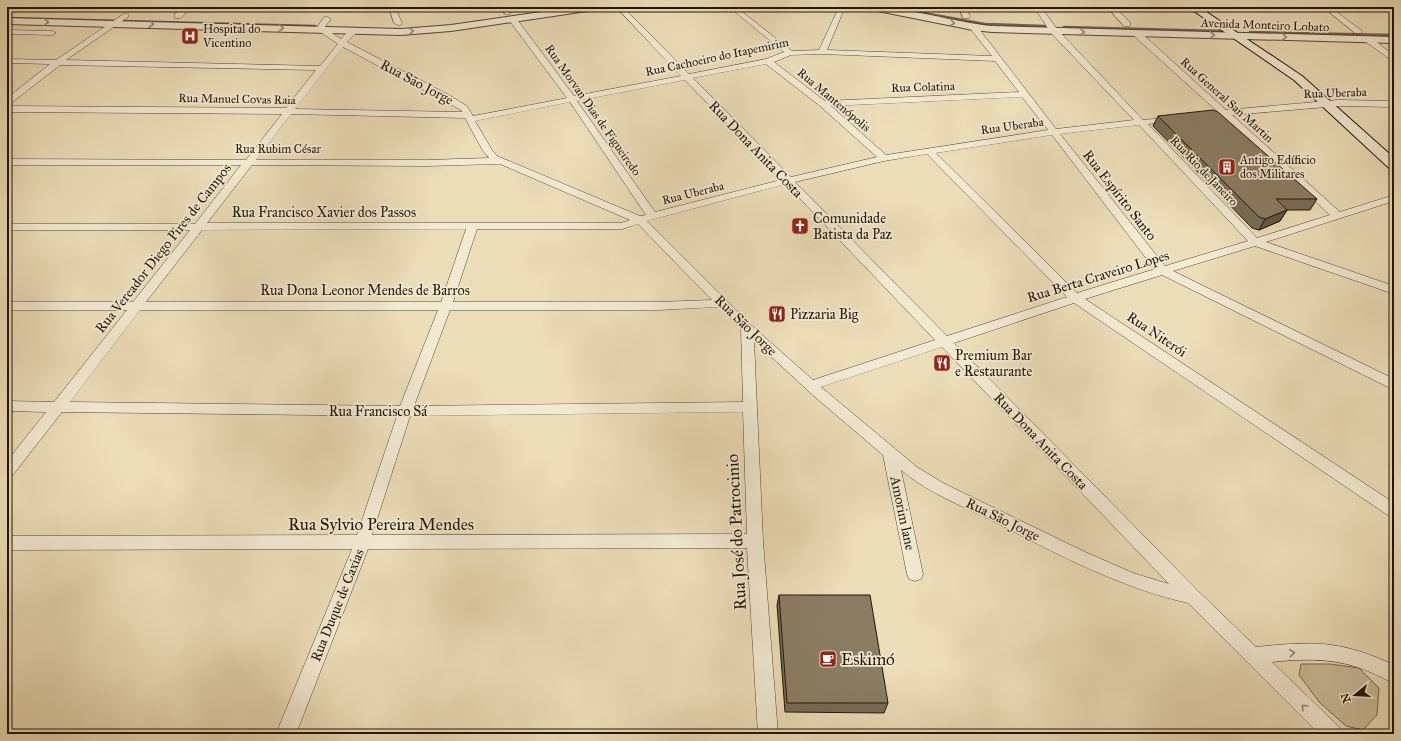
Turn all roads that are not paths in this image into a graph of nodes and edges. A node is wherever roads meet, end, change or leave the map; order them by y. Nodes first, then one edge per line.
1 (188, 7) edge
2 (392, 7) edge
3 (548, 7) edge
4 (594, 7) edge
5 (619, 7) edge
6 (732, 7) edge
7 (842, 7) edge
8 (873, 7) edge
9 (914, 7) edge
10 (962, 7) edge
11 (1037, 7) edge
12 (1110, 7) edge
13 (1193, 7) edge
14 (1201, 7) edge
15 (1326, 7) edge
16 (508, 13) edge
17 (126, 15) dead end
18 (174, 16) joint
19 (195, 16) dead end
20 (312, 19) dead end
21 (987, 19) dead end
22 (113, 20) junction
23 (971, 20) junction
24 (7, 21) edge
25 (326, 23) junction
26 (394, 23) joint
27 (1127, 24) junction
28 (1050, 27) junction
29 (354, 30) junction
30 (1358, 31) junction
31 (7, 32) edge
32 (1233, 32) junction
33 (1394, 32) edge
34 (52, 33) dead end
35 (1136, 33) junction
36 (1369, 40) junction
37 (1394, 40) edge
38 (342, 43) junction
39 (822, 52) junction
40 (790, 53) junction
41 (997, 58) junction
42 (1394, 60) edge
43 (7, 61) edge
44 (768, 61) junction
45 (56, 63) junction
46 (322, 68) junction
47 (687, 77) junction
48 (1025, 94) junction
49 (572, 99) junction
50 (7, 102) edge
51 (823, 104) junction
52 (1333, 104) junction
53 (1394, 104) edge
54 (7, 108) edge
55 (289, 111) junction
56 (1223, 113) junction
57 (469, 117) junction
58 (1140, 123) junction
59 (1054, 132) junction
60 (929, 151) junction
61 (1394, 154) edge
62 (884, 158) junction
63 (500, 161) junction
64 (7, 162) edge
65 (249, 162) junction
66 (1394, 165) edge
67 (787, 181) junction
68 (1394, 198) edge
69 (652, 216) junction
70 (1338, 216) junction
71 (640, 220) junction
72 (473, 226) junction
73 (7, 227) edge
74 (199, 227) junction
75 (1255, 242) junction
76 (1163, 271) junction
77 (1394, 290) edge
78 (1074, 298) junction
79 (723, 303) junction
80 (137, 305) junction
81 (446, 305) junction
82 (7, 306) edge
83 (747, 328) junction
84 (944, 341) junction
85 (1394, 385) edge
86 (811, 386) junction
87 (7, 406) edge
88 (58, 406) junction
89 (750, 407) junction
90 (405, 412) junction
91 (890, 453) junction
92 (7, 472) edge
93 (1394, 511) edge
94 (755, 542) junction
95 (7, 543) edge
96 (362, 543) junction
97 (915, 574) dead end
98 (1193, 597) junction
99 (1253, 656) junction
100 (1394, 674) edge
101 (286, 734) edge
102 (768, 734) edge
103 (1332, 734) edge

1 - 18 street
2 - 26 street
3 - 16 street
4 - 16 street
5 - 47 street, Rua Dona Anita Costa
6 - 40 street
7 - 39 street
8 -> 23 street, Avenida Monteiro Lobato
9 - 23 street, Avenida Monteiro Lobato
10 - 23 street, Rua Espírito Santo
11 - 28 street, Rua Rio de Janeiro
12 - 27 street
13 - 32 main road
14 - 32 main road
15 - 30 street
16 - 26 street
29 -> 16 street
16 - 49 street, Rua Morvan Dias de Figueiredo
17 - 22 street
18 - 19 street
20 - 25 street
21 - 28 street, Avenida Monteiro Lobato
24 -> 22 street
22 -> 25 street
22 - 45 street
23 - 28 street, Avenida Monteiro Lobato
23 - 41 street, Rua Espírito Santo
25 - 29 street
25 - 38 street, Rua São Jorge
27 - 28 street, Avenida Monteiro Lobato
27 - 32 street, Avenida Monteiro Lobato
28 -> 35 street, Avenida Monteiro Lobato
28 - 58 street, Rua Rio de Janeiro
29 - 38 street, Rua Vereador Diego Pires de Campos
30 - 32 street, Avenida Monteiro Lobato
30 - 33 street, Avenida Monteiro Lobato
31 - 34 street
35 -> 32 street, Avenida Monteiro Lobato
32 -> 36 street, Avenida Monteiro Lobato
32 - 52 main road
35 - 56 street, Rua General San Martin
36 - 37 street, Avenida Monteiro Lobato
36 - 42 street
38 - 46 street, Rua Vereador Diego Pires de Campos
38 - 57 street, Rua São Jorge
39 - 40 street, Rua Cachoeiro do Itapemirim
39 - 41 street, Rua Cachoeiro do Itapemirim
40 - 44 street, Rua Cachoeiro do Itapemirim
41 - 48 street, Rua Espírito Santo
43 - 45 street
44 - 47 street, Rua Cachoeiro do Itapemirim
44 - 51 street, Rua Mantenópolis
45 - 46 street
45 - 50 street
46 - 55 street, Rua Vereador Diego Pires de Campos
47 - 49 street, Rua Cachoeiro do Itapemirim
47 - 67 street, Rua Dona Anita Costa
48 - 51 street, Rua Colatina
48 - 59 street, Rua Espírito Santo
49 - 57 street, Rua Cachoeiro do Itapemirim
49 - 69 street, Rua Morvan Dias de Figueiredo
51 - 62 street, Rua Mantenópolis
52 - 53 street, Rua Uberaba
52 - 56 street, Rua Uberaba
52 - 61 main road
52 - 66 main road
54 - 55 street, Rua Manuel Covas Raia
55 - 57 street, Rua Manuel Covas Raia
55 - 65 street, Rua Vereador Diego Pires de Campos
56 - 58 street, Rua Uberaba
56 - 70 street, Rua General San Martin
57 - 63 street, Rua São Jorge
58 - 59 street, Rua Uberaba
58 - 75 street, Rua Rio de Janeiro
59 - 60 street, Rua Uberaba
59 - 76 street, Rua Espírito Santo
60 - 62 street, Rua Uberaba
60 - 78 street, Rua Niterói
62 - 67 street, Rua Uberaba
63 - 65 street, Rua Rubim César
63 - 71 street, Rua São Jorge
64 - 65 street, Rua Rubim César
65 - 74 street, Rua Vereador Diego Pires de Campos
67 - 69 street, Rua Uberaba
67 - 84 street, Rua Dona Anita Costa
68 - 70 street, Rua Berta Craveiro Lopes
69 - 71 street, Rua Uberaba
70 - 75 street, Rua Berta Craveiro Lopes
71 - 72 street, Rua Francisco Xavier dos Passos
71 - 79 street, Rua São Jorge
72 - 74 street, Rua Francisco Xavier dos Passos
72 - 81 street, Rua Duque de Caxias
73 - 74 street, Rua Francisco Xavier dos Passos
74 - 80 street, Rua Vereador Diego Pires de Campos
75 - 76 street, Rua Berta Craveiro Lopes
75 - 77 street, Rua Rio de Janeiro
76 - 78 street, Rua Berta Craveiro Lopes
76 - 85 street, Rua Espírito Santo
78 - 84 street, Rua Berta Craveiro Lopes
78 - 93 street, Rua Niterói
79 - 81 street, Rua Dona Leonor Mendes de Barros
79 - 83 street, Rua São Jorge
80 - 81 street, Rua Dona Leonor Mendes de Barros
80 - 82 street, Rua Dona Leonor Mendes de Barros
80 - 88 street, Rua Vereador Diego Pires de Campos
81 - 90 street, Rua Duque de Caxias
83 - 86 street, Rua São Jorge
83 - 89 street, Rua José do Patrocinio
84 - 86 street, Rua Berta Craveiro Lopes
84 - 98 street, Rua Dona Anita Costa
86 - 91 street, Rua São Jorge
87 - 88 street, Rua Francisco Sá
88 - 90 street, Rua Francisco Sá
88 - 92 street, Rua Vereador Diego Pires de Campos
89 - 90 street, Rua Francisco Sá
89 - 94 street, Rua José do Patrocinio
90 - 96 street, Rua Duque de Caxias
91 - 97 street, Amorim lane
91 - 98 street, Rua São Jorge
94 - 96 street, Rua Sylvio Pereira Mendes
94 - 102 street, Rua José do Patrocinio
95 - 96 street, Rua Sylvio Pereira Mendes
96 - 101 street, Rua Duque de Caxias
98 - 99 street, Rua Dona Anita Costa
99 -> 100 street
103 -> 99 street, Rua Dona Anita Costa

